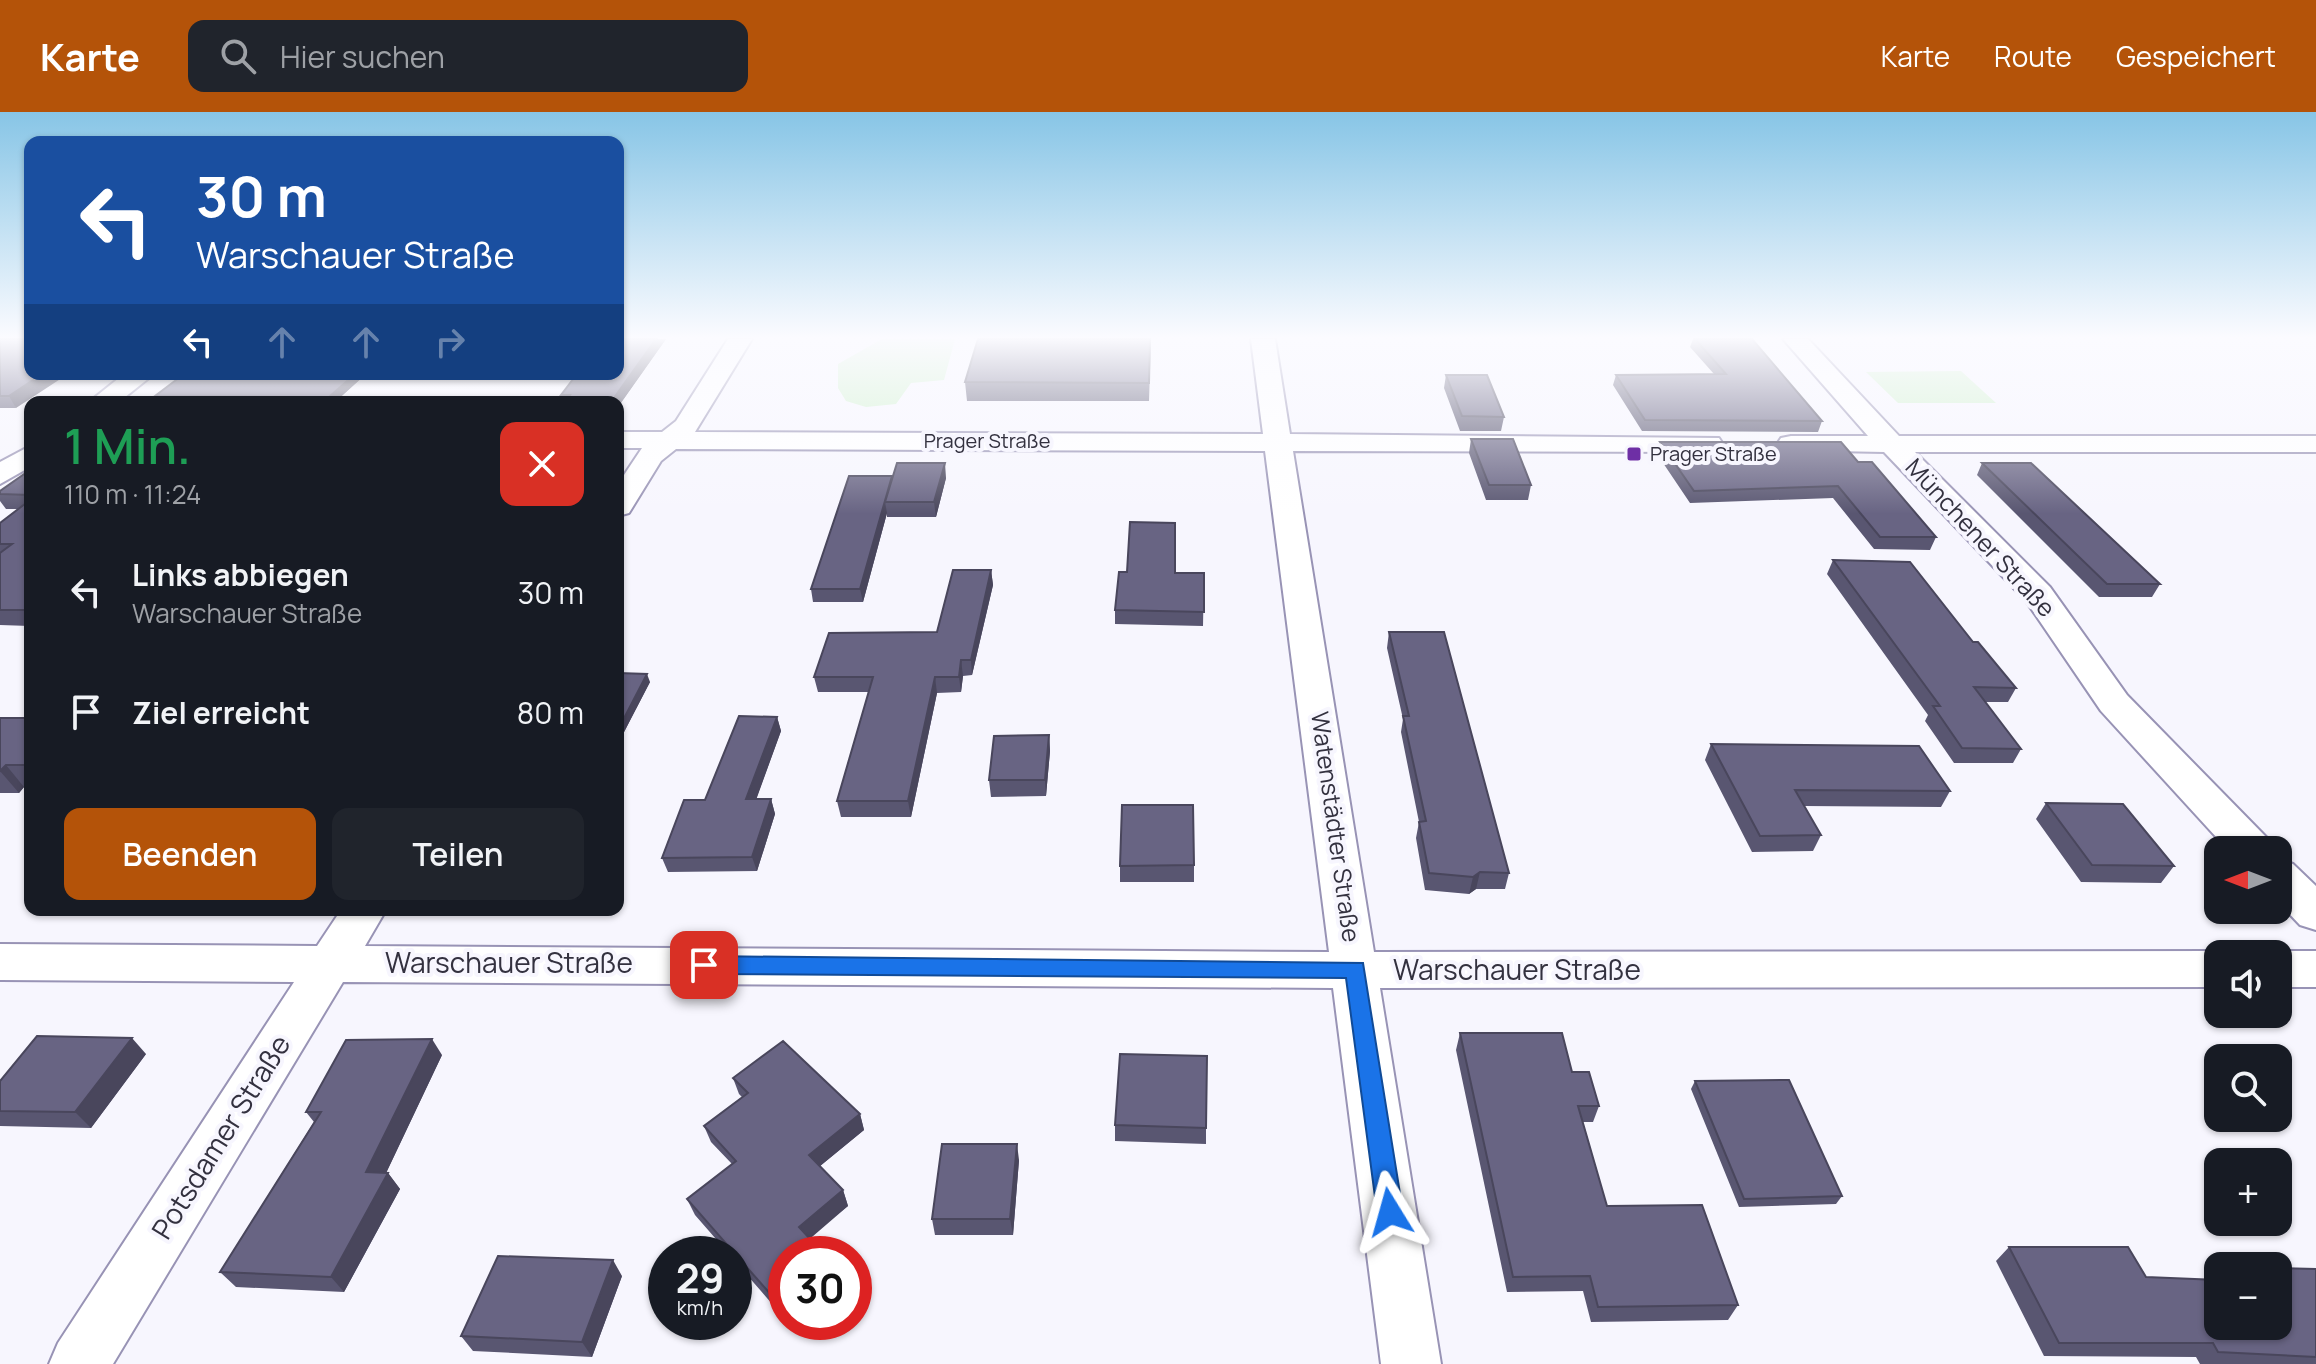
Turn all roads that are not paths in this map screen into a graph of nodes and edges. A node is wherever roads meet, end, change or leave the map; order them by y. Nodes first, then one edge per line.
1 (704, 397) edge
2 (1272, 397) edge
3 (1848, 397) edge
4 (0, 438) edge
5 (24, 438) edge
6 (624, 440) edge
7 (668, 440) junction
8 (1279, 442) junction
9 (1739, 444) edge
10 (1770, 444) edge
11 (1891, 444) junction
12 (2316, 444) edge
13 (24, 458) edge
14 (0, 475) edge
15 (624, 497) edge
16 (2240, 836) edge
17 (2292, 889) edge
18 (2316, 913) edge
19 (360, 916) edge
20 (0, 962) edge
21 (331, 962) junction
22 (2204, 969) edge
23 (2292, 969) edge
24 (2316, 969) edge
25 (1355, 970) junction
26 (79, 1364) edge
27 (1411, 1364) edge

1 - 7 street
2 - 8 street, Watenstädter Straße
3 - 11 street, Münchener Straße
4 - 5 street
6 - 7 street, Prager Straße
7 - 8 street, Prager Straße
7 - 15 street
8 - 9 street, Prager Straße
8 - 25 street, Watenstädter Straße
10 - 11 street
11 - 12 street
11 - 16 street, Münchener Straße
13 - 14 street
17 - 18 street
19 - 21 street, Potsdamer Straße
20 - 21 street, Warschauer Straße
21 - 25 street, Warschauer Straße
21 - 26 street, Potsdamer Straße
22 - 25 street, Warschauer Straße
23 - 24 street
25 - 27 street, Watenstädter Straße

